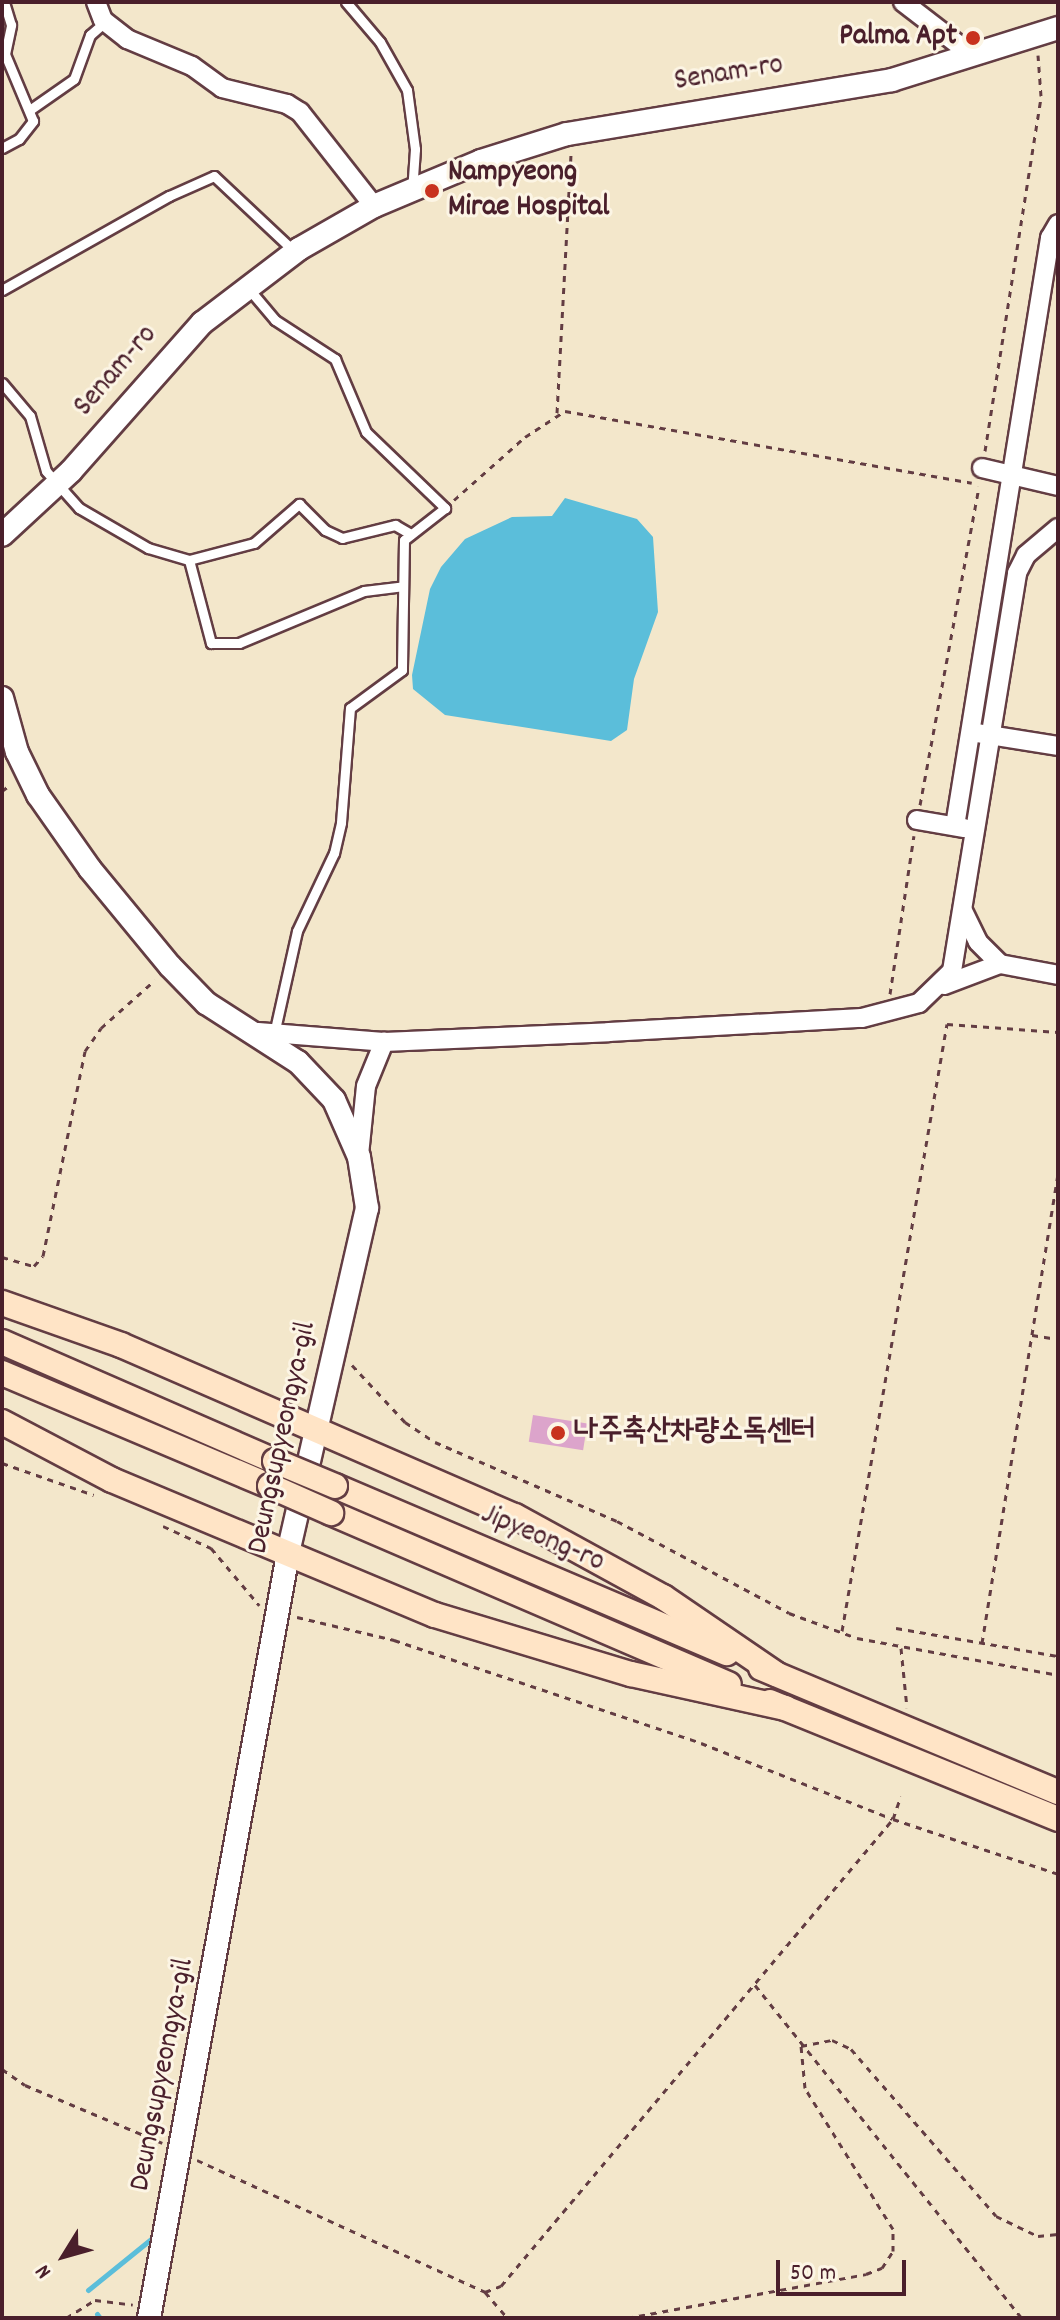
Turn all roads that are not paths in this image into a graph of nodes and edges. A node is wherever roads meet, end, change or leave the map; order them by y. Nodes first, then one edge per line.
1 (4, 2) edge
2 (96, 2) edge
3 (346, 2) edge
4 (903, 2) edge
5 (105, 22) junction
6 (1058, 28) edge
7 (973, 56) junction
8 (31, 109) junction
9 (2, 148) edge
10 (412, 188) junction
11 (374, 206) junction
12 (1058, 224) edge
13 (295, 252) junction
14 (248, 288) junction
15 (2, 290) edge
16 (2, 383) edge
17 (981, 476) road end
18 (1012, 477) junction
19 (57, 484) junction
20 (1058, 486) edge
21 (1058, 528) edge
22 (409, 533) junction
23 (2, 535) edge
24 (189, 560) junction
25 (402, 586) junction
26 (2, 698) edge
27 (980, 733) junction
28 (1058, 746) edge
29 (917, 820) road end
30 (955, 826) junction
31 (975, 830) junction
32 (963, 910) junction
33 (1000, 964) junction
34 (1058, 975) edge
35 (938, 989) junction
36 (266, 1033) junction
37 (384, 1042) junction
38 (359, 1157) junction
39 (2, 1303) edge
40 (2, 1342) edge
41 (2, 1373) edge
42 (2, 1422) edge
43 (314, 1427) junction
44 (288, 1554) junction
45 (776, 1674) junction
46 (785, 1708) junction
47 (1058, 1792) edge
48 (1058, 1819) edge
49 (148, 2313) edge

1 - 8 lane
2 - 5 street
3 - 10 lane
4 - 7 street
5 - 8 lane
5 - 11 street
6 - 7 street, Senam-ro
7 - 10 street, Senam-ro
8 - 9 lane
10 - 11 street, Senam-ro
11 - 13 street, Senam-ro
12 - 18 street
13 - 14 street, Senam-ro
13 - 15 lane
14 - 19 street, Senam-ro
14 - 22 lane
16 - 19 lane
17 - 18 street
18 - 20 street
18 - 27 street
19 - 23 street, Senam-ro
19 - 24 lane
21 - 27 street
22 - 24 lane
22 - 25 lane
24 - 25 lane
25 - 36 lane
26 - 36 street, Deungsupyeongya-gil
27 - 28 street
27 - 30 street
27 - 31 street
29 - 30 street
30 - 31 street
31 - 32 street
32 - 33 street
32 - 35 street
33 - 34 street
33 - 35 street
35 - 37 street
36 - 37 street
36 - 38 street, Deungsupyeongya-gil
37 - 38 street
38 - 43 street, Deungsupyeongya-gil
39 - 43 main road
40 - 45 main road, Jipyeong-ro, bridge
41 - 46 main road, Jipyeong-ro, bridge
42 - 44 main road
43 - 44 street, Deungsupyeongya-gil
43 - 45 main road
44 - 46 main road
44 - 49 street, Deungsupyeongya-gil
45 - 47 main road, Jipyeong-ro
46 - 48 main road, Jipyeong-ro

